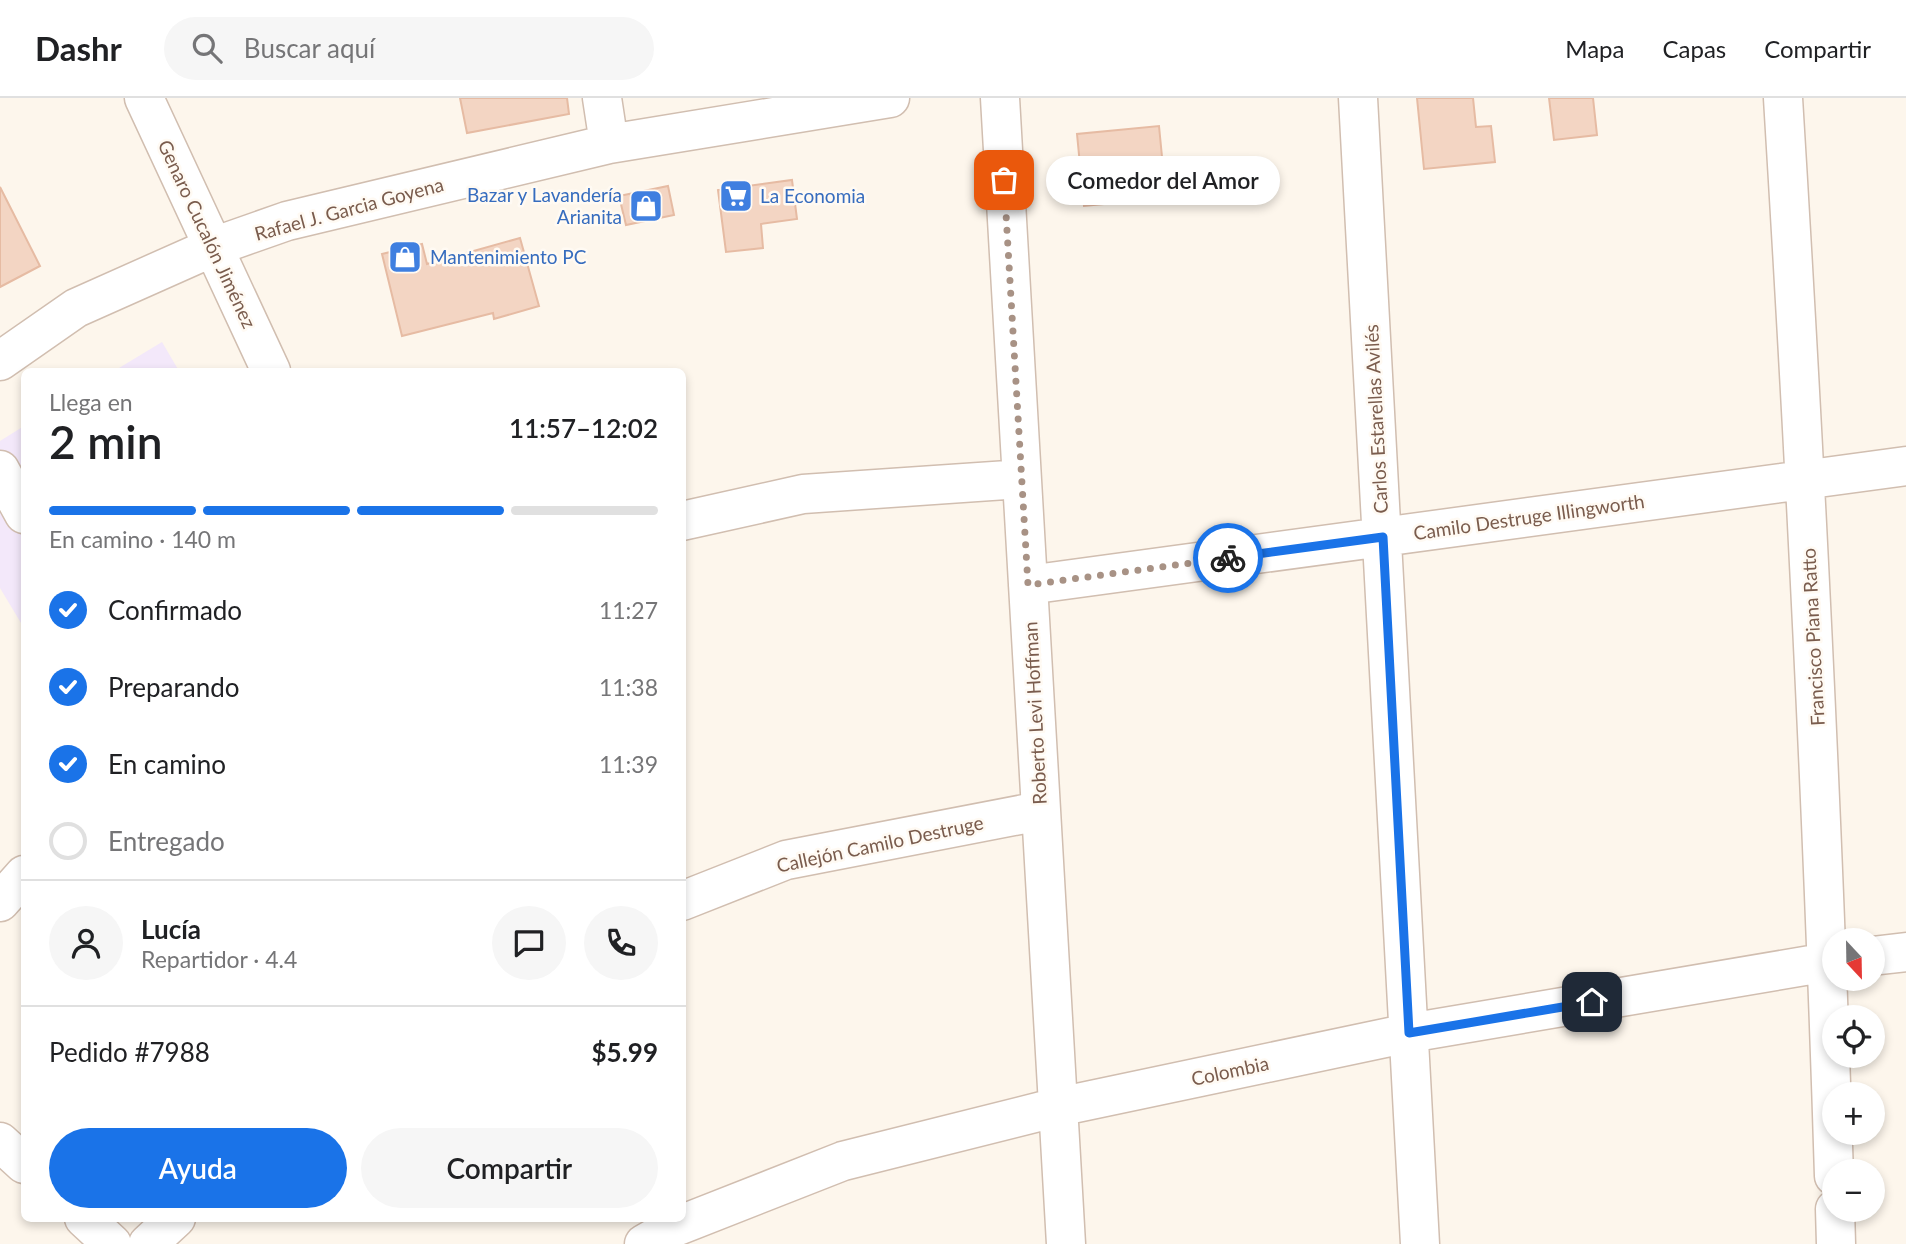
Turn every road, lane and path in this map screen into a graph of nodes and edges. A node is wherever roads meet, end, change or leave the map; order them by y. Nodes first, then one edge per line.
1 (144, 98) edge
2 (602, 98) edge
3 (890, 98) edge
4 (1000, 98) edge
5 (1359, 98) edge
6 (1783, 98) edge
7 (609, 144) junction
8 (214, 247) junction
9 (0, 361) edge
10 (270, 368) edge
11 (1906, 466) edge
12 (0, 470) edge
13 (1021, 478) junction
14 (1806, 479) junction
15 (21, 508) edge
16 (686, 520) edge
17 (1383, 537) junction
18 (1028, 585) junction
19 (1040, 811) junction
20 (21, 878) edge
21 (686, 899) edge
22 (0, 902) edge
23 (1829, 928) edge
24 (1906, 952) edge
25 (1885, 954) edge
26 (1822, 964) edge
27 (1831, 991) edge
28 (1409, 1033) junction
29 (1058, 1107) junction
30 (0, 1142) edge
31 (1834, 1159) edge
32 (21, 1161) edge
33 (686, 1220) edge
34 (88, 1222) edge
35 (172, 1222) edge
36 (680, 1222) edge
37 (1835, 1222) edge
38 (659, 1230) edge
39 (112, 1244) edge
40 (148, 1244) edge
41 (1066, 1244) edge
42 (1420, 1244) edge
43 (1836, 1244) edge

1 - 8 street, Genaro Cucalón Jiménez
2 - 7 street
3 - 7 street, Rafael J. Garcia Goyena
4 - 13 street, Roberto Levi Hoffman
5 - 17 street, Carlos Estarellas Avilés
6 - 14 street, Francisco Piana Ratto
7 - 8 street, Rafael J. Garcia Goyena
8 - 9 street, Rafael J. Garcia Goyena
8 - 10 street, Genaro Cucalón Jiménez
11 - 14 street, Camilo Destruge Illingworth
12 - 15 street
13 - 16 street
13 - 18 street, Roberto Levi Hoffman
14 - 17 street, Camilo Destruge Illingworth
14 - 23 street, Francisco Piana Ratto
17 - 18 street, Camilo Destruge Illingworth
17 - 28 street, Carlos Estarellas Avilés
18 - 19 street, Roberto Levi Hoffman
19 - 21 street, Callejón Camilo Destruge
19 - 29 street, Roberto Levi Hoffman
20 - 22 street
24 - 25 street
26 - 28 street, Colombia
27 - 31 street, Francisco Piana Ratto
28 - 29 street, Colombia
28 - 42 street, Carlos Estarellas Avilés
29 - 33 street, Colombia
29 - 41 street, Roberto Levi Hoffman
30 - 32 street
34 - 39 street
35 - 40 street
36 - 38 street, Colombia
37 - 43 street

